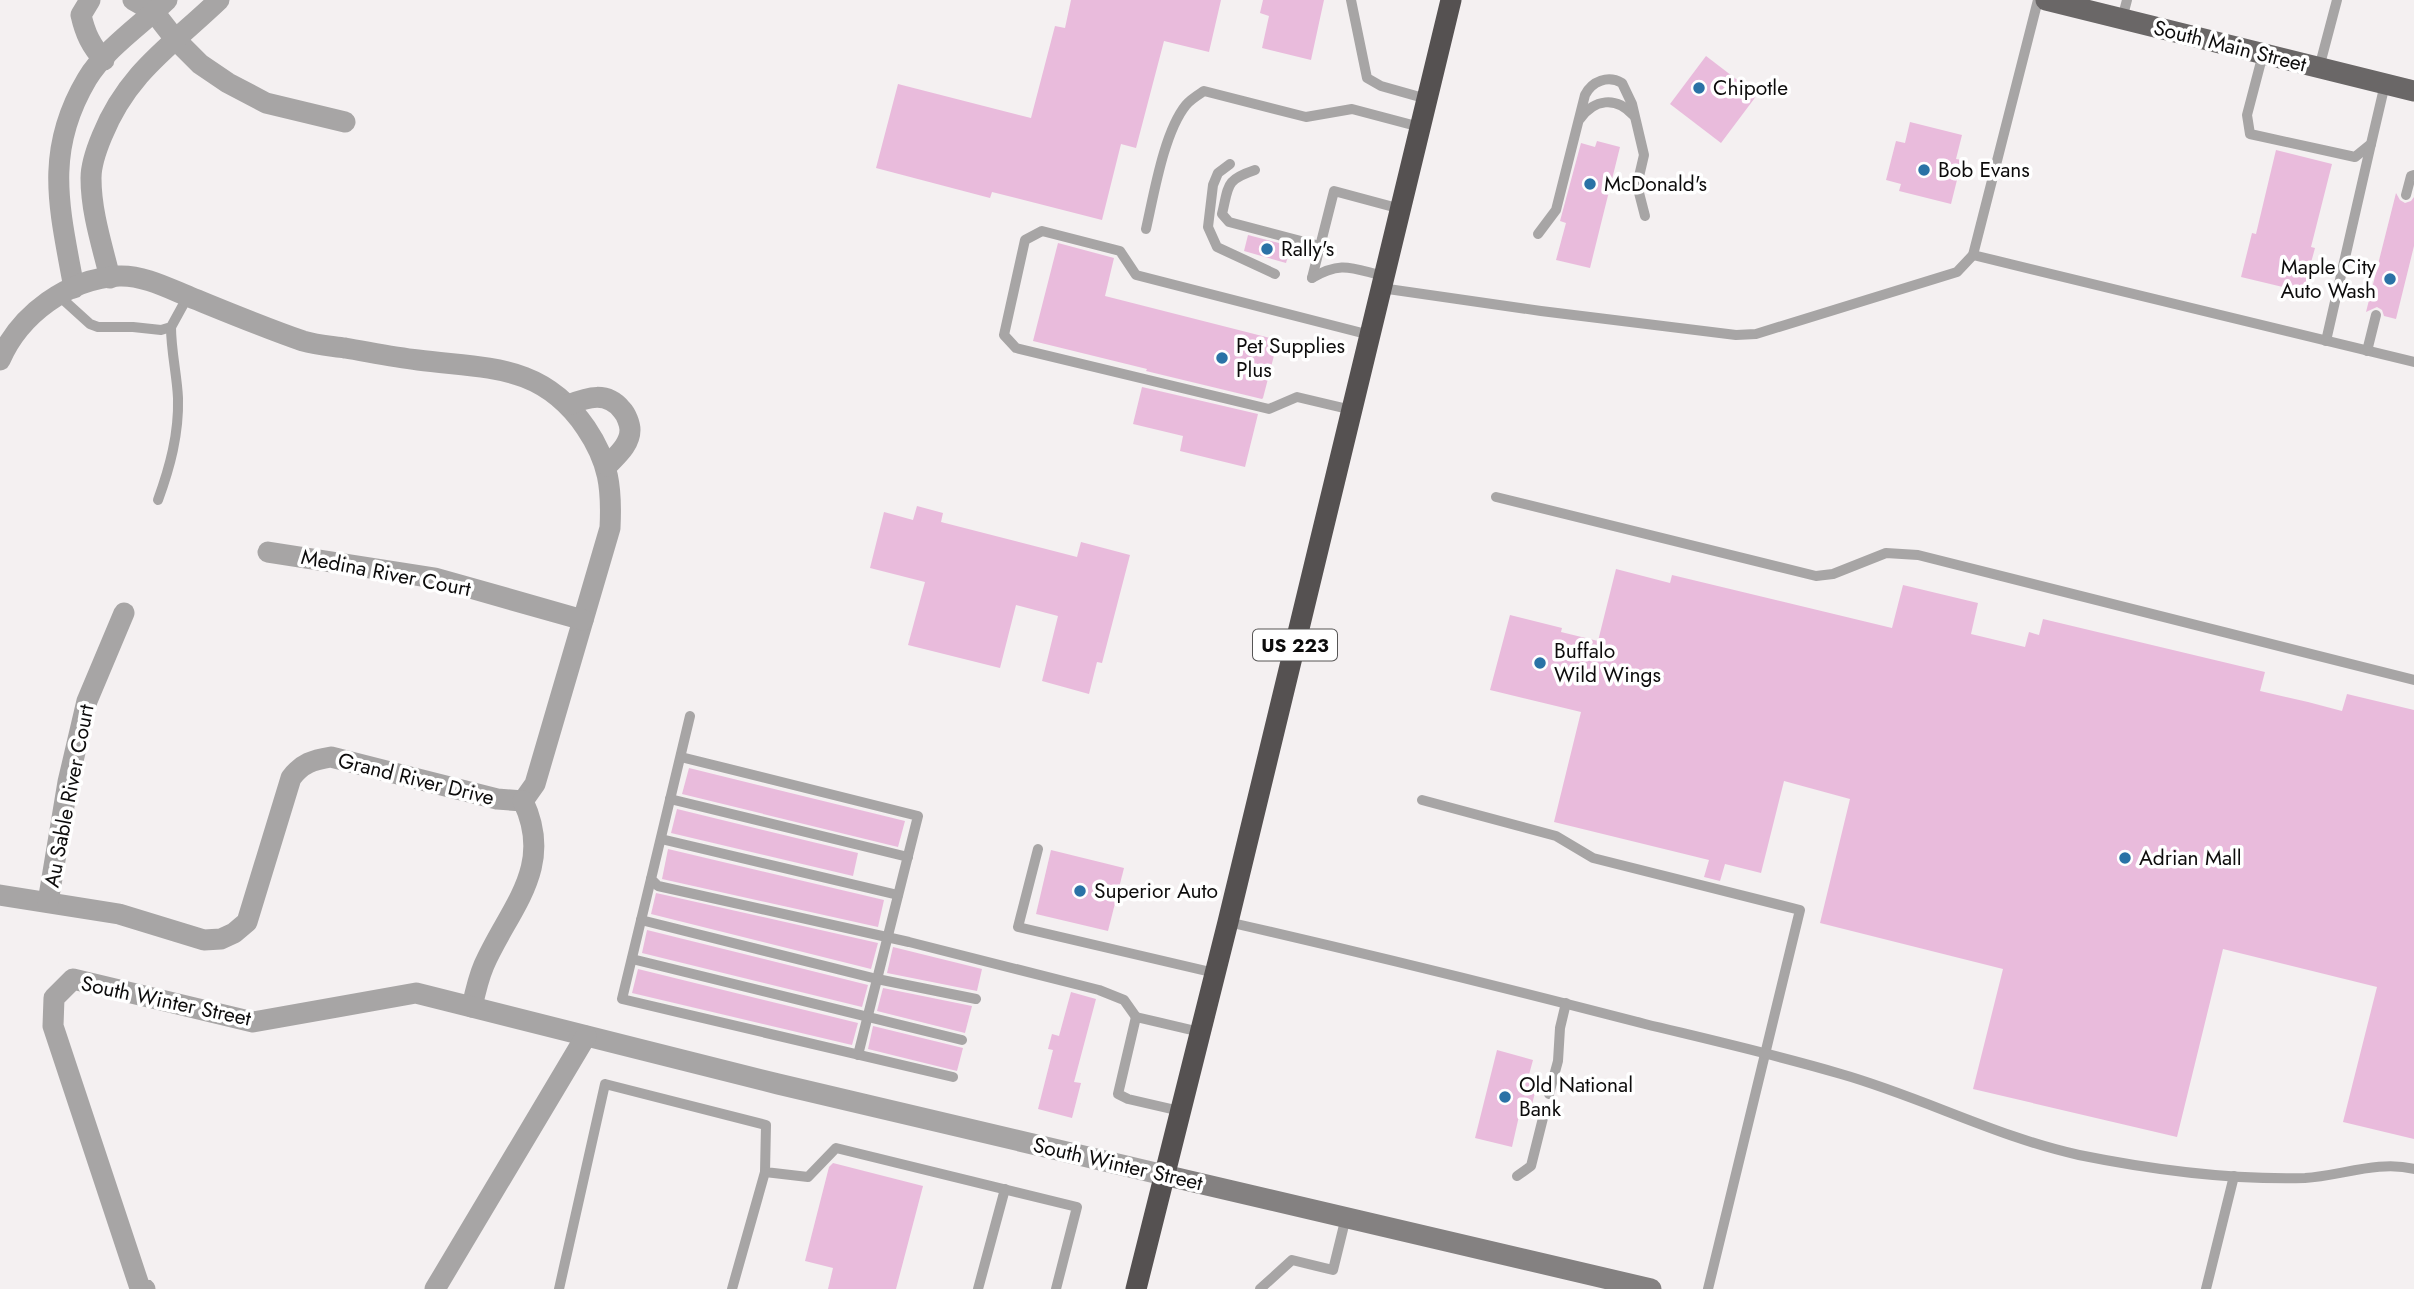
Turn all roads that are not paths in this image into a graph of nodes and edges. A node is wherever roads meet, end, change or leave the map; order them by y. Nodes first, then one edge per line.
1 (90, 0) edge
2 (133, 0) edge
3 (219, 0) edge
4 (1351, 0) edge
5 (1451, 0) edge
6 (2038, 0) edge
7 (2046, 0) edge
8 (2337, 0) edge
9 (2068, 3) edge
10 (161, 6) edge
11 (2124, 10) edge
12 (175, 39) junction
13 (2263, 54) junction
14 (104, 60) junction
15 (2319, 68) junction
16 (2385, 84) junction
17 (2414, 91) edge
18 (1427, 99) junction
19 (1635, 117) junction
20 (345, 122) dead end
21 (1576, 126) junction
22 (1420, 127) junction
23 (2371, 144) junction
24 (1230, 164) dead end
25 (1255, 170) dead end
26 (2414, 175) edge
27 (2406, 195) dead end
28 (1401, 209) junction
29 (1645, 216) dead end
30 (1146, 229) dead end
31 (1538, 234) dead end
32 (1320, 246) junction
33 (1973, 255) junction
34 (1275, 274) dead end
35 (110, 278) junction
36 (1383, 282) junction
37 (66, 291) junction
38 (188, 296) junction
39 (2376, 314) dead end
40 (171, 327) junction
41 (1370, 335) junction
42 (2326, 341) junction
43 (2367, 351) junction
44 (0, 360) edge
45 (2414, 362) edge
46 (568, 405) junction
47 (1352, 410) junction
48 (607, 466) junction
49 (1496, 497) dead end
50 (158, 500) dead end
51 (268, 552) dead end
52 (124, 613) dead end
53 (583, 620) junction
54 (2414, 680) edge
55 (690, 716) dead end
56 (681, 757) junction
57 (670, 799) junction
58 (1422, 800) dead end
59 (523, 801) junction
60 (661, 839) junction
61 (1038, 849) dead end
62 (908, 857) junction
63 (651, 879) junction
64 (0, 895) edge
65 (898, 895) junction
66 (48, 902) junction
67 (641, 920) junction
68 (1228, 922) junction
69 (888, 937) junction
70 (632, 959) junction
71 (1215, 973) junction
72 (877, 979) junction
73 (976, 999) dead end
74 (1566, 1003) junction
75 (472, 1007) junction
76 (868, 1016) junction
77 (1136, 1017) junction
78 (1200, 1032) junction
79 (586, 1036) junction
80 (961, 1040) dead end
81 (1765, 1054) junction
82 (858, 1055) junction
83 (953, 1077) dead end
84 (1549, 1094) dead end
85 (1545, 1110) dead end
86 (1181, 1111) junction
87 (2414, 1169) edge
88 (765, 1172) junction
89 (1164, 1175) junction
90 (1517, 1176) dead end
91 (2234, 1176) junction
92 (1005, 1189) junction
93 (1346, 1217) junction
94 (145, 1289) edge
95 (435, 1289) edge
96 (559, 1289) edge
97 (732, 1289) edge
98 (978, 1289) edge
99 (1056, 1289) edge
100 (1136, 1289) edge
101 (1261, 1289) edge
102 (1651, 1289) edge
103 (1708, 1289) edge
104 (2206, 1289) edge

1 - 14 street
2 - 10 street
3 - 12 street
4 - 18 lane
5 - 18 highway, US 223
6 - 33 lane
7 - 9 main road, South Main Street
8 - 15 lane
9 - 11 main road, South Main Street
10 - 12 street
10 - 14 street
11 - 13 main road, South Main Street
12 - 20 street
12 - 35 street
13 - 15 main road, South Main Street
13 - 23 lane
14 - 37 street
15 - 16 main road, South Main Street
16 - 17 main road, South Main Street
16 - 23 lane
18 - 22 highway, US 223
19 - 21 lane
19 - 21 lane
19 - 29 lane
21 - 31 lane
22 - 28 highway, US 223
22 - 30 lane
23 - 42 lane
24 - 34 lane
25 - 32 lane
26 - 27 lane
28 - 32 lane
28 - 36 highway, US 223
32 - 36 lane
33 - 36 lane
33 - 42 lane
35 - 37 street, Grand River Drive
35 - 38 street, Grand River Drive
36 - 41 highway, US 223
37 - 40 lane
37 - 44 street, Grand River Drive
38 - 40 lane
38 - 46 street, Grand River Drive
39 - 43 lane
40 - 50 lane
41 - 47 highway, US 223
41 - 47 lane
42 - 43 lane
43 - 45 lane
46 - 48 street, Grand River Drive
46 - 48 street
47 - 68 highway, US 223
48 - 53 street, Grand River Drive
49 - 54 lane
51 - 53 street, Medina River Court
52 - 66 street, Au Sable River Court
53 - 59 street, Grand River Drive
55 - 56 lane
56 - 57 lane
56 - 62 lane
57 - 60 lane
57 - 62 lane
58 - 81 lane
59 - 66 street, Grand River Drive
59 - 75 street
60 - 63 lane
60 - 65 lane
61 - 71 lane
62 - 65 lane
63 - 67 lane
63 - 69 lane
64 - 66 street, Grand River Drive
65 - 69 lane
67 - 70 lane
67 - 72 lane
68 - 71 highway, US 223
68 - 74 lane
69 - 72 lane
69 - 77 lane
70 - 76 lane
70 - 82 lane
71 - 78 highway, US 223
72 - 73 lane
72 - 76 lane
74 - 81 lane
74 - 84 lane
75 - 79 street, South Winter Street
75 - 94 street, South Winter Street
76 - 80 lane
76 - 82 lane
77 - 78 lane
77 - 86 lane
78 - 86 highway, US 223
79 - 89 street, South Winter Street
79 - 95 street
81 - 91 lane
81 - 103 lane
82 - 83 lane
85 - 90 lane
86 - 89 highway, US 223
87 - 91 lane
88 - 92 lane
88 - 96 lane
88 - 97 lane
89 - 93 street, South Winter Street
89 - 100 highway, US 223
91 - 104 lane
92 - 98 lane
92 - 99 lane
93 - 101 lane
93 - 102 street, South Winter Street

